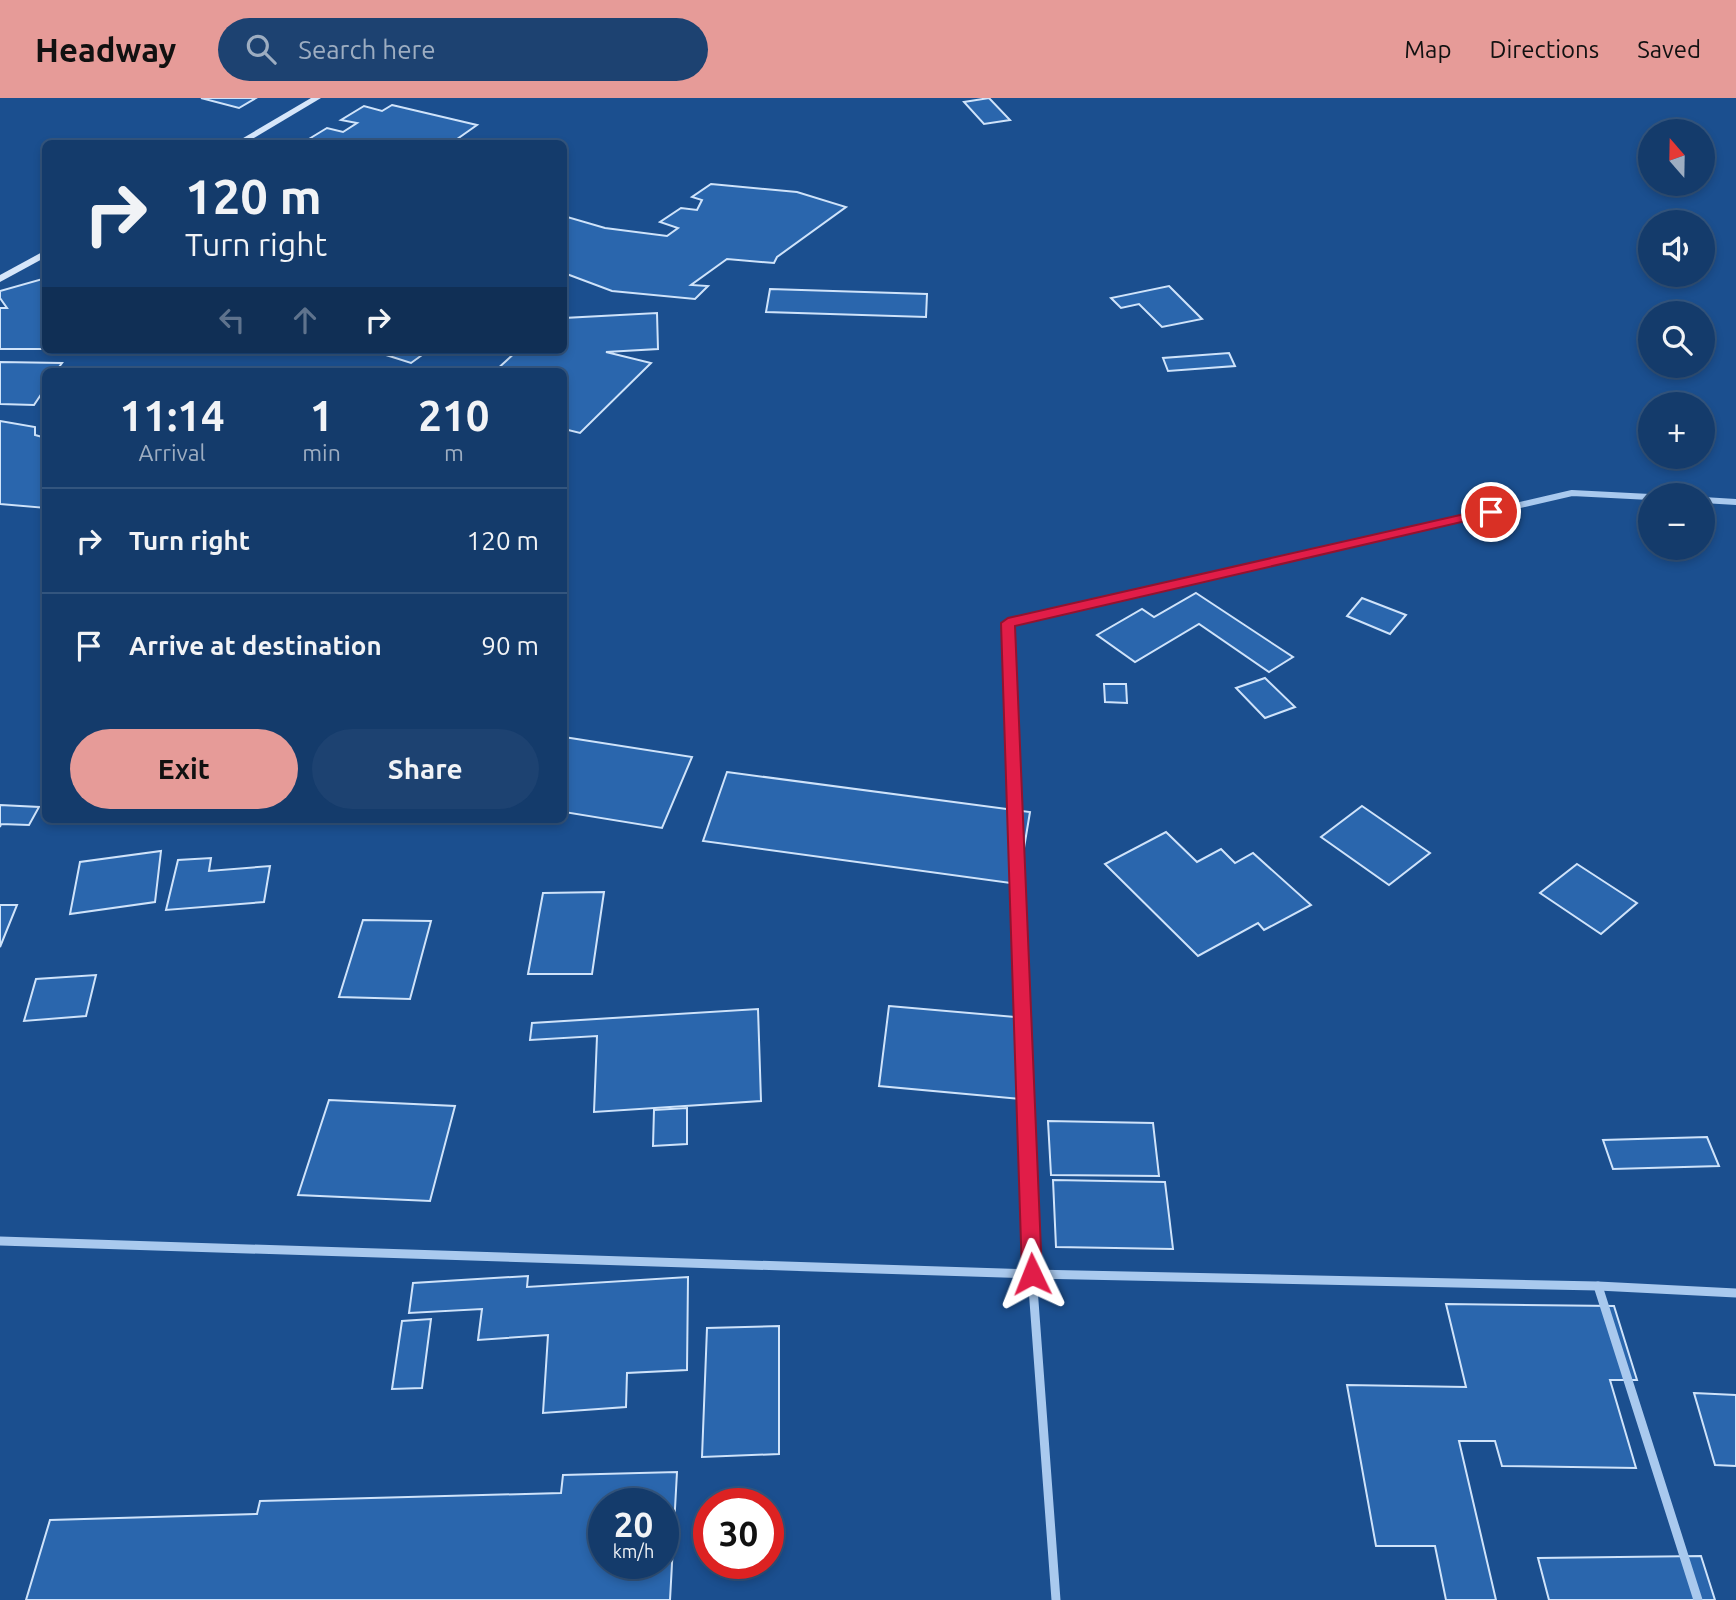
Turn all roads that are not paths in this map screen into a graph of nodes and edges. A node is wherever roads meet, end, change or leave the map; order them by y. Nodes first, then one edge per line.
1 (317, 98) edge
2 (244, 140) edge
3 (42, 255) edge
4 (0, 279) edge
5 (1638, 497) edge
6 (1715, 501) edge
7 (1736, 502) edge
8 (0, 1241) edge
9 (1032, 1274) junction
10 (1598, 1286) junction
11 (1736, 1293) edge
12 (1056, 1600) edge
13 (1698, 1600) edge

1 - 2 street
3 - 4 street
5 - 9 street
6 - 7 street
8 - 9 street
9 - 10 street
9 - 12 street
10 - 11 street
10 - 13 street

